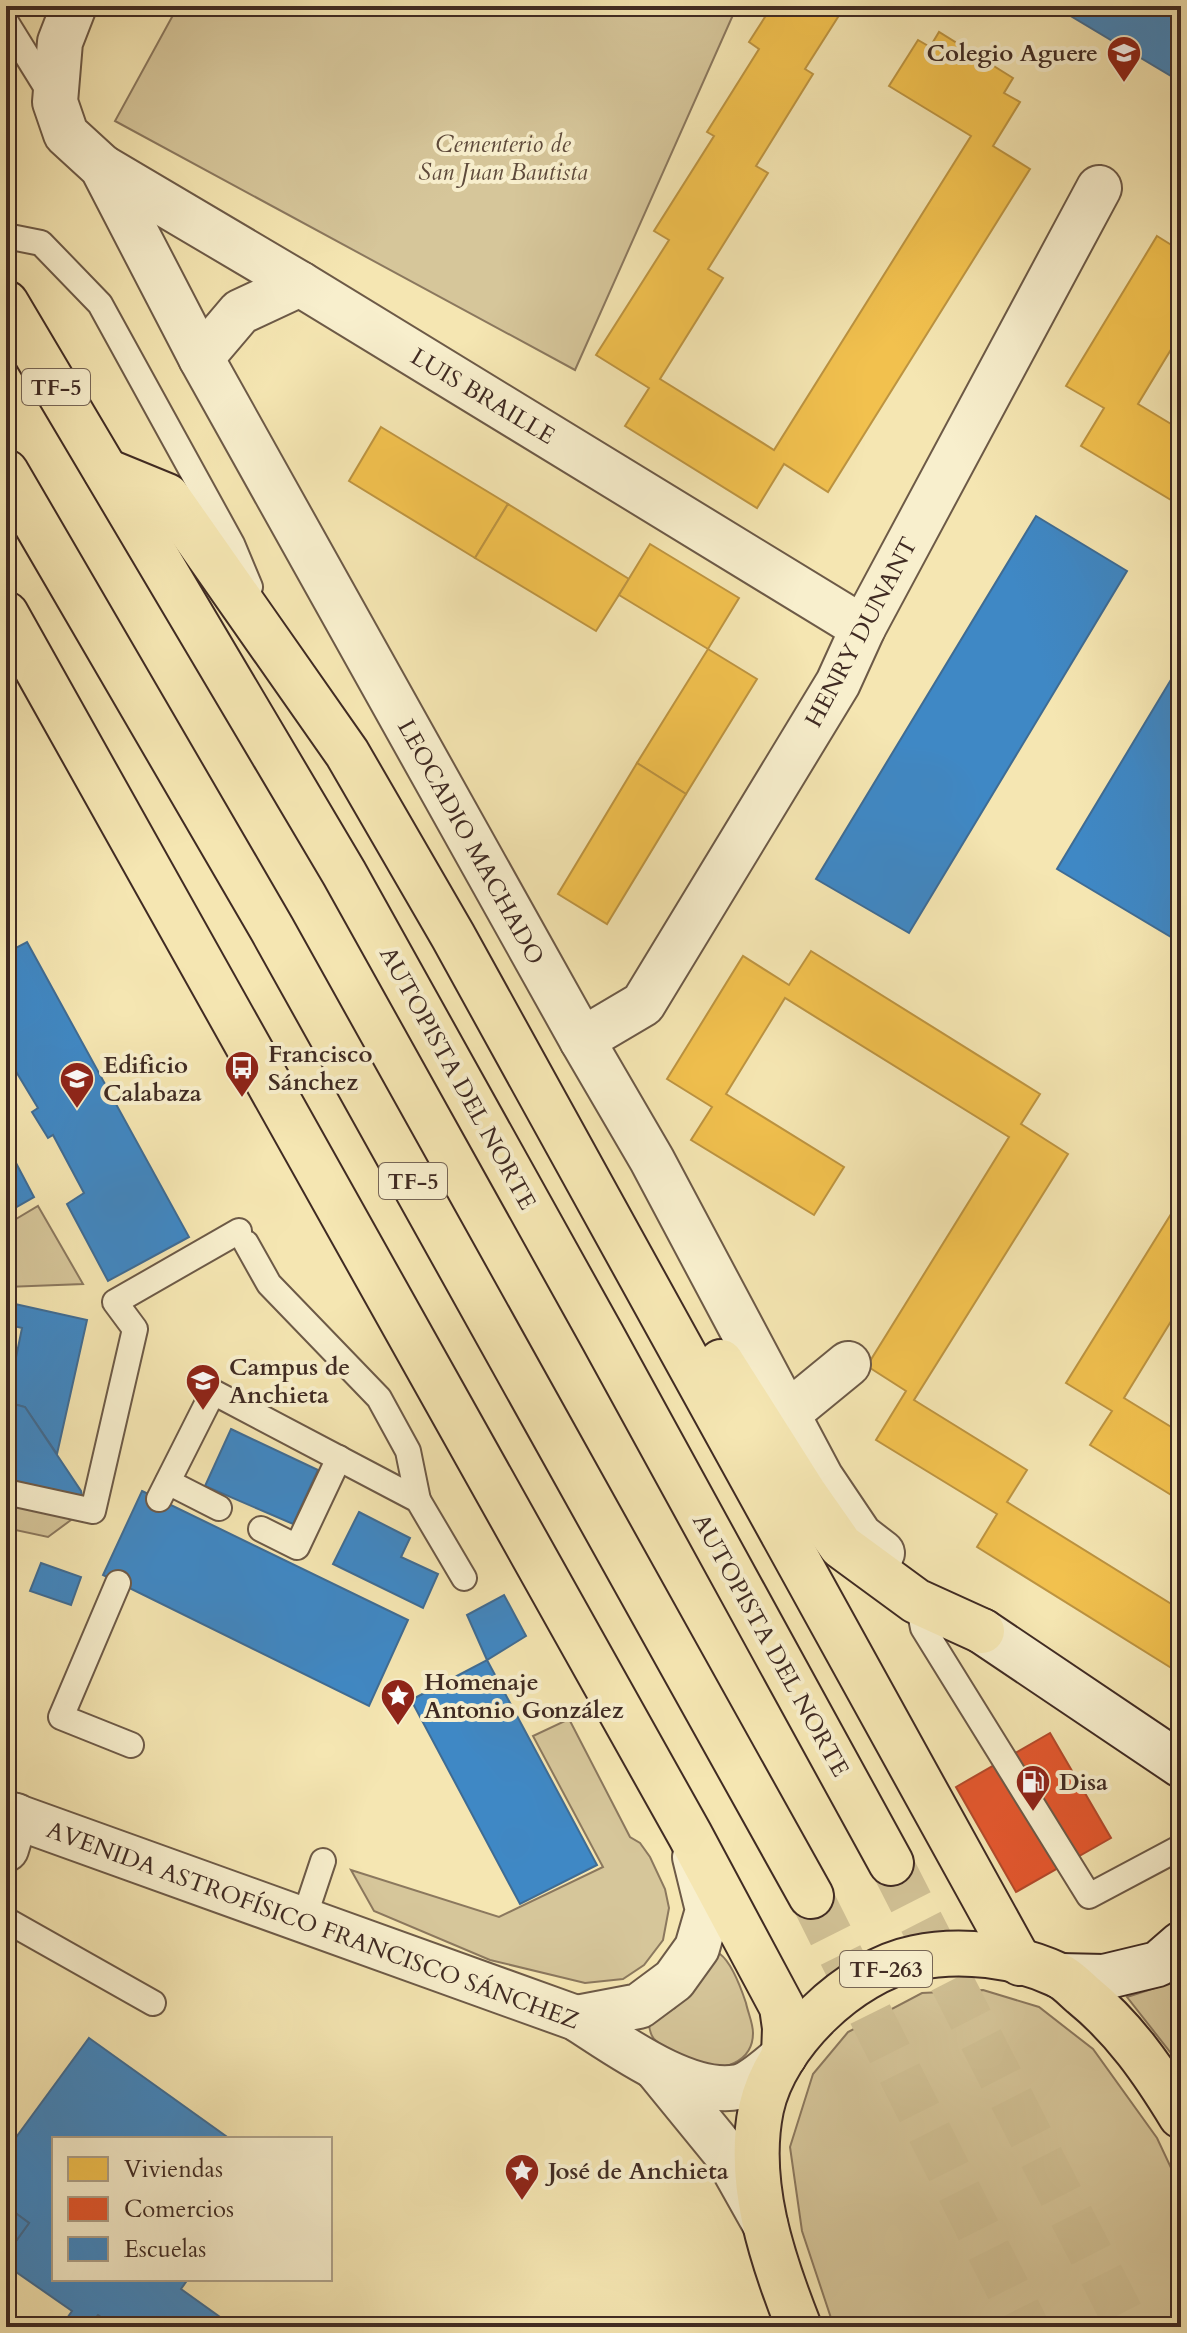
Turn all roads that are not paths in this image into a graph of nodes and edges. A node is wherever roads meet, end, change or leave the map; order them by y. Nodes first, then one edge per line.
1 (74, 6) edge
2 (6, 22) edge
3 (55, 102) junction
4 (102, 167) junction
5 (1099, 188) dead end
6 (6, 236) edge
7 (300, 284) junction
8 (6, 303) edge
9 (201, 358) junction
10 (106, 471) junction
11 (6, 472) edge
12 (6, 614) edge
13 (863, 628) junction
14 (280, 659) junction
15 (453, 936) junction
16 (582, 1040) junction
17 (848, 1364) dead end
18 (787, 1414) junction
19 (339, 1458) junction
20 (6, 1492) edge
21 (418, 1500) junction
22 (219, 1508) dead end
23 (261, 1529) dead end
24 (464, 1578) dead end
25 (118, 1583) dead end
26 (918, 1591) junction
27 (982, 1631) joint
28 (131, 1745) dead end
29 (1181, 1765) edge
30 (9, 1826) edge
31 (690, 1835) junction
32 (1179, 1850) edge
33 (323, 1861) dead end
34 (891, 1863) tunnel mouth
35 (811, 1896) tunnel mouth
36 (6, 1920) edge
37 (303, 1921) junction
38 (1181, 1944) edge
39 (1040, 1969) junction
40 (153, 2003) dead end
41 (576, 2018) junction
42 (784, 2056) junction
43 (657, 2069) junction
44 (1181, 2116) edge
45 (772, 2249) junction
46 (771, 2327) edge
47 (799, 2327) edge

1 - 3 street, LEOCADIO MACHADO
2 - 3 lane
3 - 4 street, LEOCADIO MACHADO
4 - 7 street, LUIS BRAILLE
4 - 9 street, LEOCADIO MACHADO
5 - 13 street, HENRY DUNANT
6 - 14 lane
7 - 9 street
7 - 13 street, LUIS BRAILLE
8 - 10 main road, AUTOPISTA DEL NORTE / TF-5
9 - 16 street, LEOCADIO MACHADO
10 - 14 main road
10 - 34 main road, AUTOPISTA DEL NORTE / TF-5
11 - 35 main road, TF-5
12 - 31 main road
13 - 16 street, HENRY DUNANT
14 - 15 main road
15 - 26 main road
15 - 39 main road
16 - 18 street, LEOCADIO MACHADO
17 - 18 street
18 - 26 street, LEOCADIO MACHADO
19 - 21 lane
19 - 22 lane
19 - 23 lane
20 - 21 lane
21 - 24 lane
25 - 28 lane
26 - 27 main road
26 - 32 lane
27 - 29 street
30 - 37 street, AVENIDA ASTROFÍSICO FRANCISCO SÁNCHEZ
31 - 41 street
31 - 42 main road
33 - 37 lane
36 - 40 lane
37 - 41 street, AVENIDA ASTROFÍSICO FRANCISCO SÁNCHEZ
38 - 39 street
39 - 42 main road, TF-263
39 - 44 main road, TF-263
41 - 43 street, AVENIDA ASTROFÍSICO FRANCISCO SÁNCHEZ
42 - 43 street, AVENIDA ASTROFÍSICO FRANCISCO SÁNCHEZ
42 - 45 main road, TF-263
43 - 45 street, AVENIDA ASTROFÍSICO FRANCISCO SÁNCHEZ
45 - 46 main road
45 - 47 main road, TF-263

